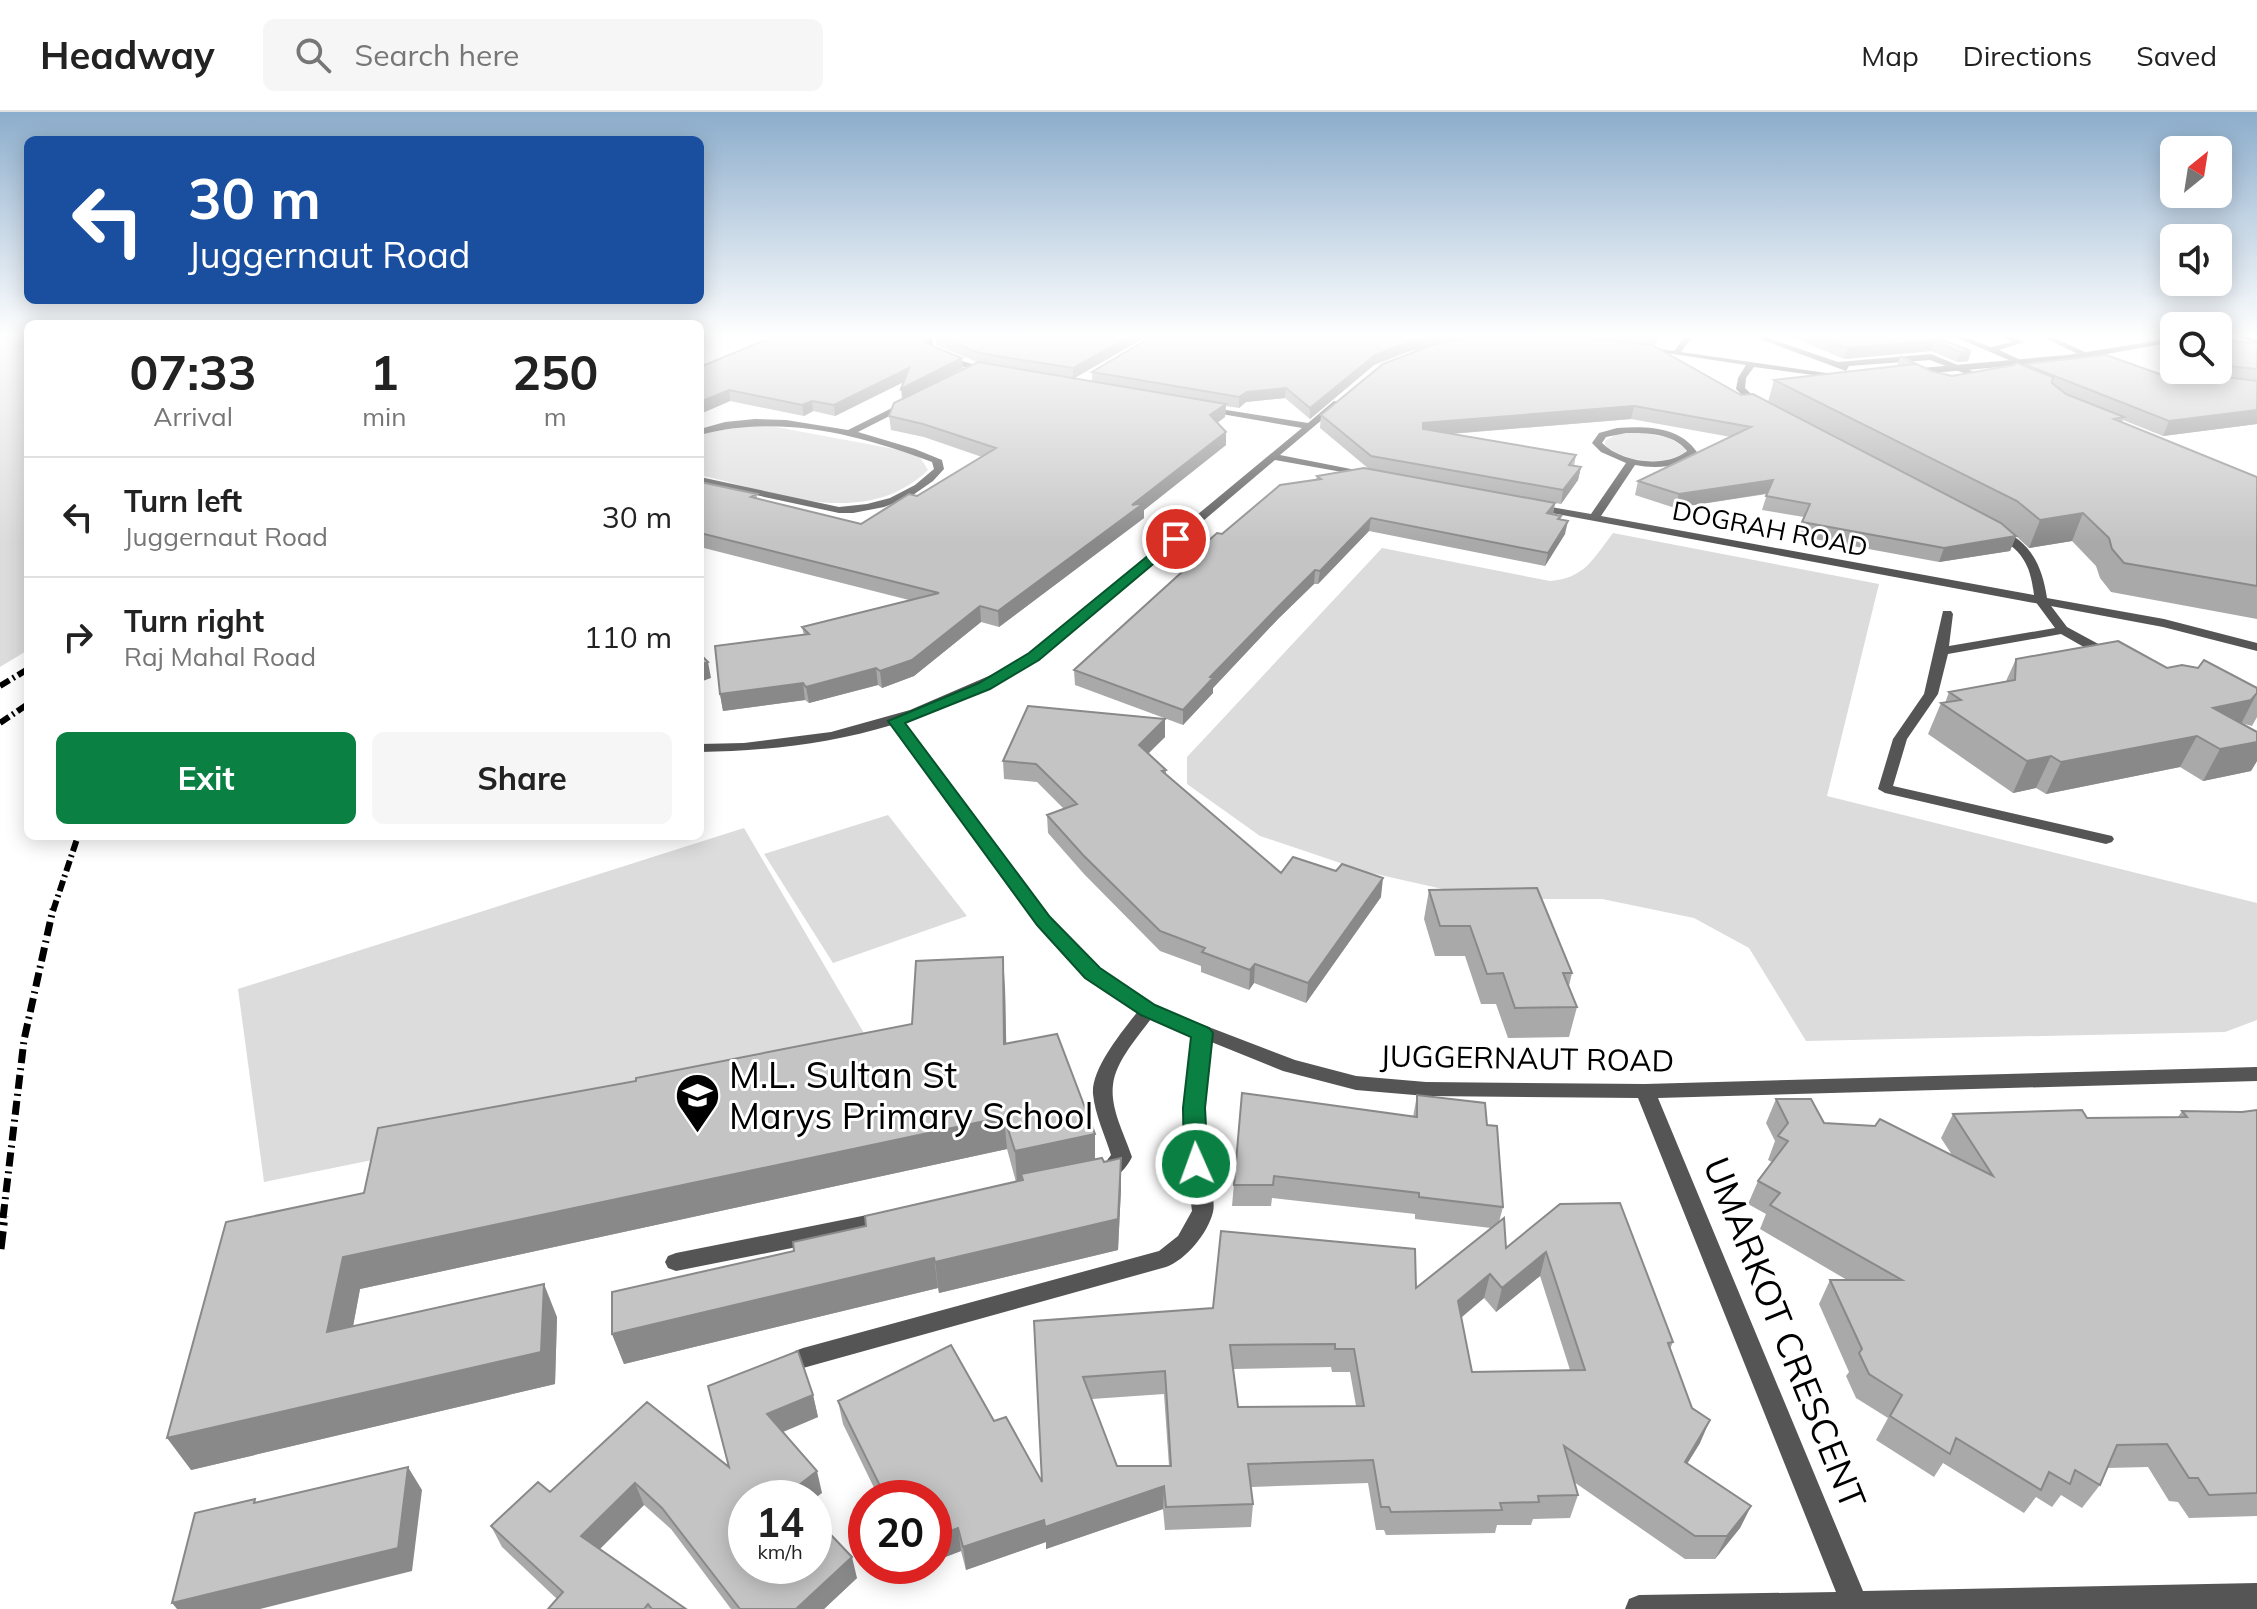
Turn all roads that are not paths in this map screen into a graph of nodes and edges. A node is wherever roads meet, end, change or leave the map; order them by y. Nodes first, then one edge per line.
1 (906, 404) edge
2 (1336, 404) edge
3 (1757, 404) edge
4 (1200, 407) edge
5 (1773, 414) edge
6 (1309, 426) junction
7 (704, 431) edge
8 (847, 434) junction
9 (1273, 457) junction
10 (1632, 461) junction
11 (1380, 477) edge
12 (704, 481) edge
13 (1518, 503) edge
14 (1594, 518) junction
15 (1988, 526) edge
16 (2041, 601) junction
17 (1947, 614) dead end
18 (2063, 630) junction
19 (2257, 647) edge
20 (1942, 651) junction
21 (2125, 664) edge
22 (896, 721) junction
23 (704, 748) edge
24 (2106, 839) dead end
25 (1148, 1010) junction
26 (1202, 1033) junction
27 (2257, 1074) edge
28 (1645, 1091) junction
29 (1085, 1181) edge
30 (905, 1216) edge
31 (676, 1262) dead end
32 (803, 1358) edge
33 (2257, 1597) edge
34 (1854, 1603) junction
35 (1639, 1609) edge

1 - 8 street
2 - 6 street
3 - 5 street
4 - 6 street
6 - 9 street
7 - 8 street
8 - 12 street
9 - 11 street
9 - 22 street
10 - 10 street
10 - 14 street
13 - 14 street, DOGRAH ROAD
14 - 16 street, DOGRAH ROAD
15 - 16 street
16 - 18 street
16 - 19 street, DOGRAH ROAD
17 - 20 street
18 - 20 street
18 - 21 street
20 - 24 street
22 - 23 street
22 - 25 street, JUGGERNAUT ROAD
25 - 26 street, JUGGERNAUT ROAD
25 - 29 street
26 - 28 street, JUGGERNAUT ROAD
26 - 32 street
27 - 28 street, JUGGERNAUT ROAD
28 - 34 street, UMARKOT CRESCENT
30 - 31 street
33 - 34 street
34 - 35 street

